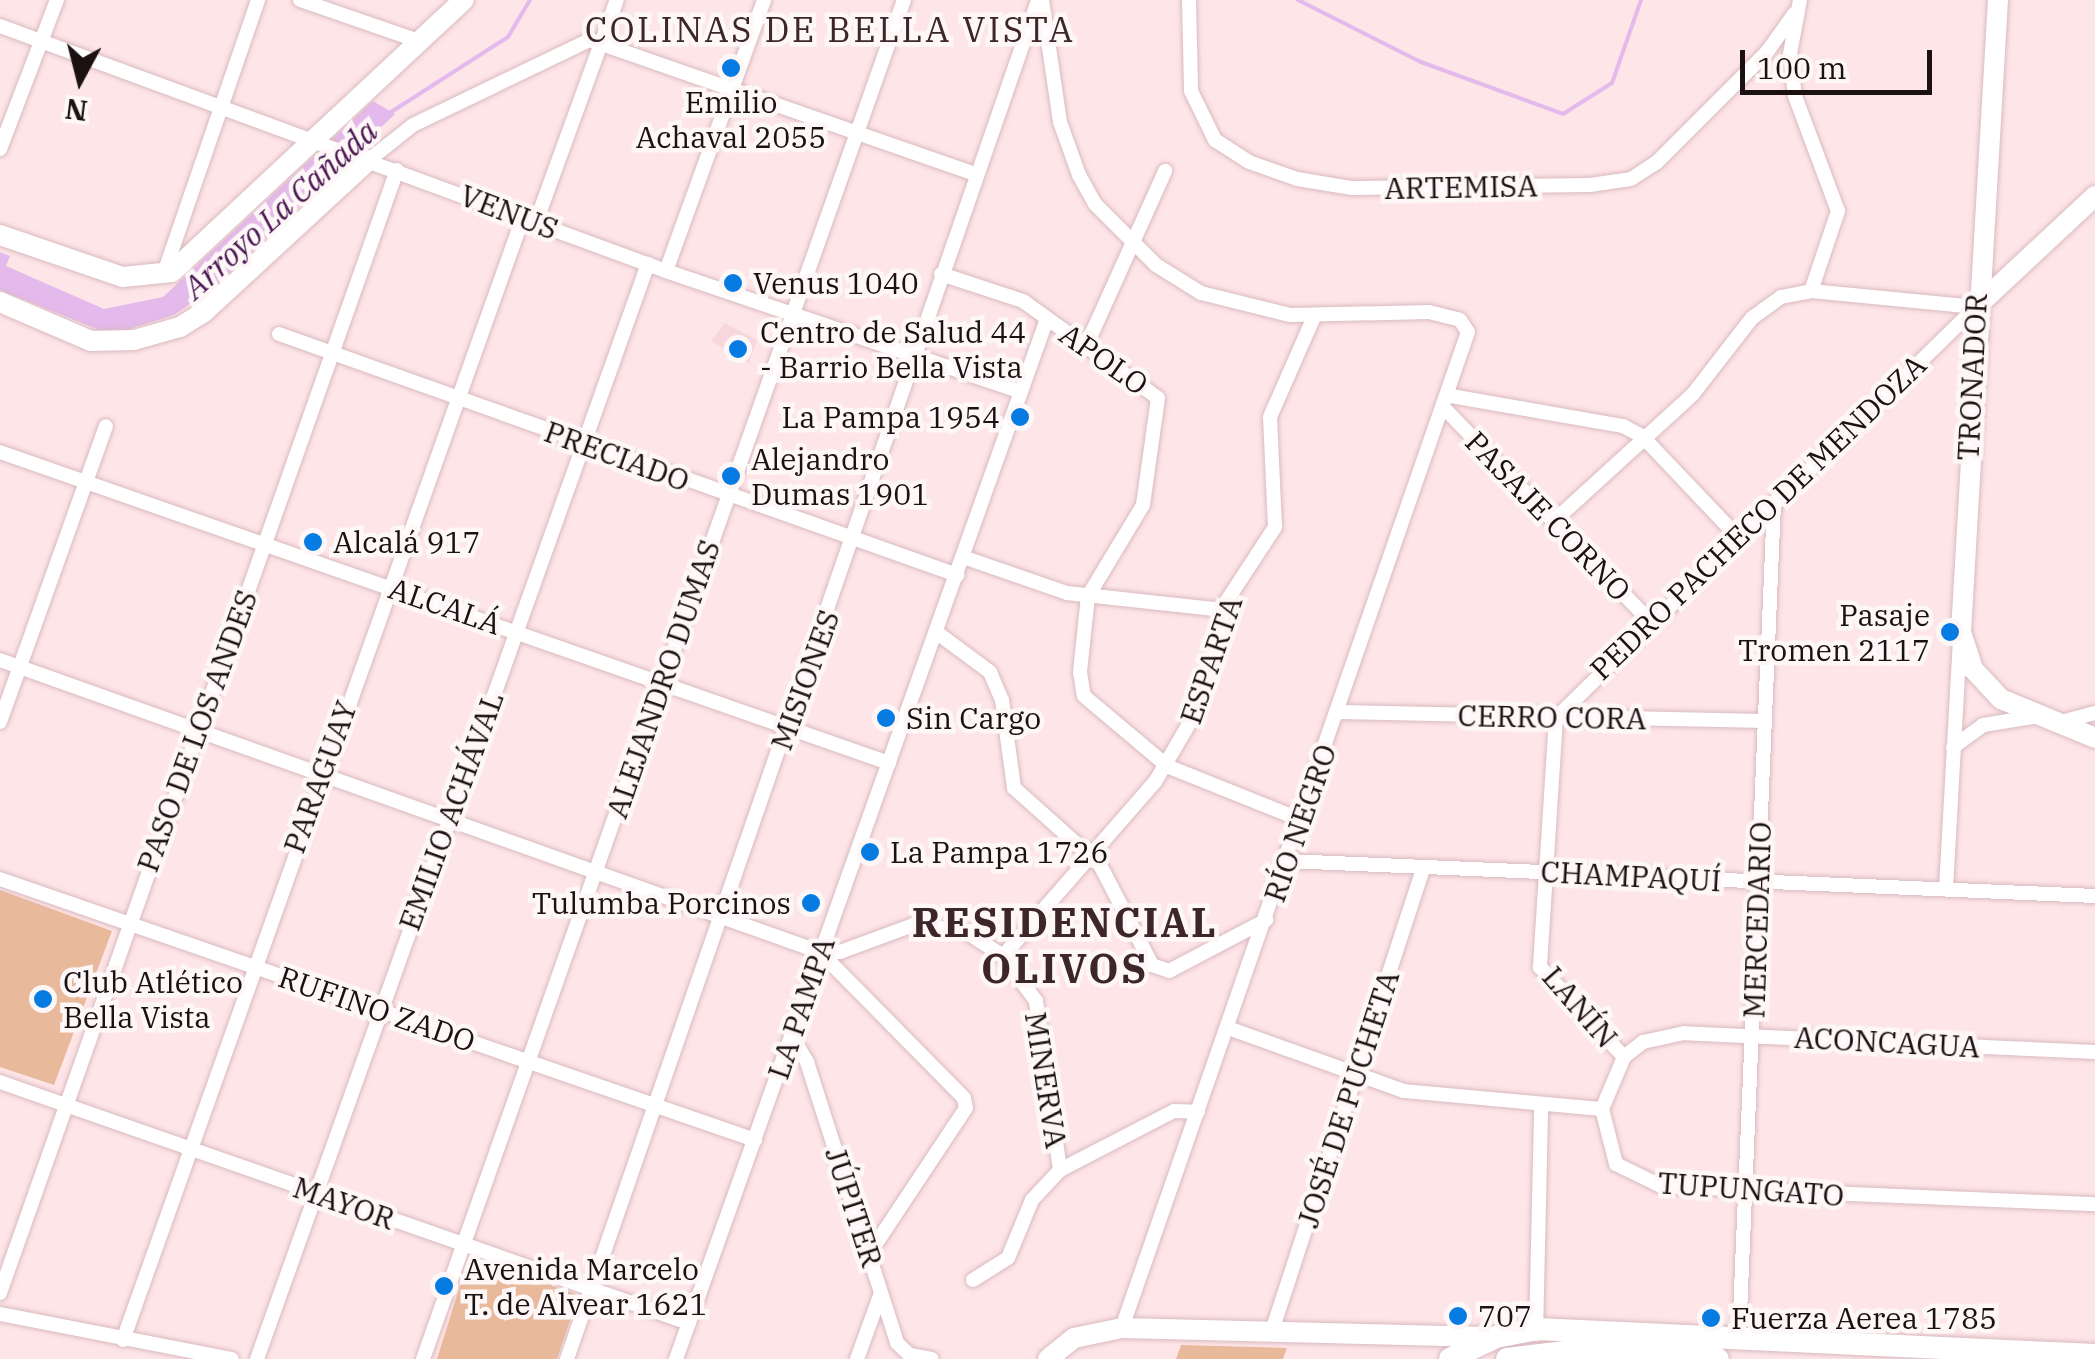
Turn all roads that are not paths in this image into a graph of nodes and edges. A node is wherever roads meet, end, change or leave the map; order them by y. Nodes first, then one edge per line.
1 (56, 0) edge
2 (258, 0) edge
3 (300, 0) edge
4 (464, 0) edge
5 (618, 0) edge
6 (764, 0) edge
7 (904, 0) edge
8 (1040, 0) edge
9 (1190, 0) edge
10 (1998, 0) edge
11 (1797, 7) edge
12 (0, 26) edge
13 (42, 40) junction
14 (416, 40) junction
15 (602, 42) junction
16 (732, 88) junction
17 (219, 105) junction
18 (856, 133) junction
19 (320, 142) junction
20 (0, 149) edge
21 (362, 158) junction
22 (397, 170) junction
23 (1166, 171) dead end
24 (975, 174) junction
25 (2095, 196) edge
26 (530, 220) junction
27 (0, 235) edge
28 (1134, 243) junction
29 (648, 264) junction
30 (666, 271) junction
31 (941, 274) junction
32 (163, 276) junction
33 (1811, 291) junction
34 (0, 302) edge
35 (1976, 307) junction
36 (792, 315) junction
37 (1046, 318) junction
38 (1313, 319) junction
39 (279, 334) dead end
40 (1087, 344) junction
41 (330, 355) junction
42 (916, 356) junction
43 (1021, 392) junction
44 (459, 399) junction
45 (1448, 403) junction
46 (106, 426) dead end
47 (1642, 436) junction
48 (583, 444) junction
49 (0, 452) edge
50 (86, 482) junction
51 (728, 496) junction
52 (1774, 502) junction
53 (1554, 521) junction
54 (1738, 537) junction
55 (854, 542) junction
56 (264, 544) junction
57 (963, 557) junction
58 (957, 575) junction
59 (390, 587) junction
60 (1088, 596) junction
61 (1223, 610) junction
62 (1650, 622) junction
63 (516, 630) junction
64 (936, 632) junction
65 (1960, 632) junction
66 (0, 660) edge
67 (20, 667) junction
68 (662, 681) junction
69 (1339, 712) junction
70 (2095, 712) edge
71 (2040, 716) junction
72 (1556, 718) junction
73 (1765, 721) junction
74 (0, 722) edge
75 (2061, 722) junction
76 (790, 726) junction
77 (198, 730) junction
78 (2095, 738) edge
79 (1954, 747) junction
80 (889, 764) junction
81 (1167, 766) junction
82 (320, 774) junction
83 (448, 820) junction
84 (1301, 820) junction
85 (1091, 856) junction
86 (1287, 862) junction
87 (1424, 867) junction
88 (595, 872) junction
89 (1543, 872) junction
90 (0, 878) edge
91 (1758, 882) junction
92 (1946, 889) junction
93 (2095, 896) edge
94 (720, 916) junction
95 (1266, 920) junction
96 (129, 923) junction
97 (820, 952) junction
98 (1003, 956) junction
99 (255, 967) junction
100 (380, 1010) junction
101 (1228, 1028) junction
102 (1752, 1035) junction
103 (791, 1036) junction
104 (2095, 1052) edge
105 (1624, 1057) junction
106 (528, 1062) junction
107 (1355, 1078) junction
108 (0, 1082) edge
109 (655, 1104) junction
110 (67, 1105) junction
111 (1541, 1105) junction
112 (1602, 1109) junction
113 (1198, 1112) junction
114 (755, 1140) junction
115 (191, 1149) junction
116 (1060, 1170) junction
117 (314, 1192) junction
118 (1746, 1192) junction
119 (2095, 1204) edge
120 (463, 1244) junction
121 (869, 1254) junction
122 (973, 1280) dead end
123 (590, 1289) junction
124 (881, 1292) junction
125 (0, 1294) edge
126 (0, 1314) edge
127 (689, 1324) junction
128 (1122, 1328) junction
129 (1272, 1331) junction
130 (1496, 1337) junction
131 (1739, 1338) junction
132 (124, 1340) junction
133 (1536, 1341) junction
134 (1642, 1349) edge
135 (2094, 1357) edge
136 (232, 1359) edge
137 (257, 1359) edge
138 (423, 1359) edge
139 (567, 1359) edge
140 (676, 1359) edge
141 (858, 1359) edge
142 (932, 1359) edge
143 (1048, 1359) edge
144 (1450, 1359) edge
145 (1507, 1359) edge
146 (1718, 1359) edge

1 - 13 street
2 - 17 street
3 - 14 street
4 - 14 main road
5 - 15 street, PARAGUAY
6 - 16 street
7 - 18 street, ALEJANDRO DUMAS
8 - 24 street, MISIONES
8 - 28 street
9 - 11 street, ARTEMISA
10 - 35 main road, TRONADOR
11 - 33 street
12 - 13 street, VENUS
13 - 17 street, VENUS
13 - 20 street
14 - 19 main road
15 - 16 street
15 - 21 street
15 - 26 street, PARAGUAY
16 - 18 street
16 - 30 street
17 - 19 street, VENUS
17 - 32 street
18 - 24 street
18 - 36 street, ALEJANDRO DUMAS
19 - 21 street, VENUS
19 - 32 main road
21 - 22 street, VENUS
21 - 34 main road
22 - 26 street, VENUS
22 - 41 street, PASO DE LOS ANDES
23 - 28 street
24 - 31 street, MISIONES
25 - 35 main road, PEDRO PACHECO DE MENDOZA
26 - 29 street, VENUS
26 - 44 street, PARAGUAY
27 - 32 main road
28 - 38 street
28 - 40 street
29 - 30 street, VENUS
29 - 48 street, EMILIO ACHÁVAL
30 - 36 street, VENUS
31 - 37 street, APOLO
31 - 42 street, MISIONES
33 - 35 street
33 - 47 street
35 - 52 street, PEDRO PACHECO DE MENDOZA
35 - 65 main road, TRONADOR
36 - 42 street, VENUS
36 - 51 street, ALEJANDRO DUMAS
37 - 40 street, APOLO
37 - 43 street, LA PAMPA
38 - 45 street, RÍO NEGRO
38 - 61 street, ESPARTA
39 - 41 street, PRECIADO
40 - 60 street, APOLO
41 - 44 street, PRECIADO
41 - 56 street, PASO DE LOS ANDES
42 - 43 street, VENUS
42 - 55 street, MISIONES
43 - 57 street, LA PAMPA
44 - 48 street, PRECIADO
44 - 59 street, PARAGUAY
45 - 47 street
45 - 53 street, PASAJE CORNO
45 - 69 street, RÍO NEGRO
46 - 50 street
47 - 53 street
47 - 54 street
48 - 51 street, PRECIADO
48 - 63 street, EMILIO ACHÁVAL
49 - 50 street, ALCALÁ
50 - 56 street, ALCALÁ
50 - 67 street
51 - 55 street, PRECIADO
51 - 68 street, ALEJANDRO DUMAS
52 - 54 street, PEDRO PACHECO DE MENDOZA
52 - 73 street, MERCEDARIO
53 - 62 street, PASAJE CORNO
54 - 62 street, PEDRO PACHECO DE MENDOZA
55 - 58 street, PRECIADO
55 - 76 street, MISIONES
56 - 59 street, ALCALÁ
56 - 77 street, PASO DE LOS ANDES
57 - 58 street, LA PAMPA
57 - 60 street
58 - 64 street, LA PAMPA
59 - 63 street, ALCALÁ
59 - 82 street, PARAGUAY
60 - 61 street
60 - 81 street
61 - 81 street, ESPARTA
62 - 72 street, PEDRO PACHECO DE MENDOZA
63 - 68 street, ALCALÁ
63 - 83 street, EMILIO ACHÁVAL
64 - 80 street, LA PAMPA
64 - 85 street
65 - 71 main road, TRONADOR
65 - 79 street
66 - 67 street
67 - 74 street
67 - 77 street
68 - 76 street, ALCALÁ
68 - 88 street, ALEJANDRO DUMAS
69 - 72 street, CERRO CORA
69 - 84 street, RÍO NEGRO
70 - 75 street
71 - 75 main road, TRONADOR
71 - 79 street, TRONADOR
72 - 73 street, CERRO CORA
72 - 89 street, LANÍN
73 - 91 street, MERCEDARIO
75 - 78 main road, TRONADOR
76 - 80 street, ALCALÁ
76 - 94 street, MISIONES
77 - 82 street
77 - 96 street, PASO DE LOS ANDES
79 - 92 street
80 - 97 street, LA PAMPA
81 - 84 street
81 - 85 street, ESPARTA
82 - 83 street
82 - 99 street, PARAGUAY
83 - 88 street
83 - 100 street, EMILIO ACHÁVAL
84 - 86 street, RÍO NEGRO
85 - 95 street
85 - 98 street, ESPARTA
86 - 87 street, CHAMPAQUÍ
86 - 95 street, RÍO NEGRO
87 - 89 street, CHAMPAQUÍ
87 - 107 street, JOSÉ DE PUCHETA
88 - 94 street
88 - 106 street, ALEJANDRO DUMAS
89 - 91 street, CHAMPAQUÍ
89 - 105 street, LANÍN
90 - 96 street, RUFINO ZADO
91 - 92 street, CHAMPAQUÍ
91 - 102 street, MERCEDARIO
92 - 93 street, CHAMPAQUÍ
94 - 97 street
94 - 109 street, MISIONES
95 - 101 street, RÍO NEGRO
96 - 99 street, RUFINO ZADO
96 - 110 street, PASO DE LOS ANDES
97 - 98 street, MINERVA
97 - 103 street, LA PAMPA
97 - 121 street
98 - 116 street, MINERVA
99 - 100 street, RUFINO ZADO
99 - 115 street, PARAGUAY
100 - 106 street, RUFINO ZADO
100 - 117 street, EMILIO ACHÁVAL
101 - 107 street
101 - 113 street, RÍO NEGRO
102 - 104 street, ACONCAGUA
102 - 105 street, ACONCAGUA
102 - 118 street, MERCEDARIO
103 - 114 street, LA PAMPA
103 - 121 street, JÚPITER
105 - 112 street
106 - 109 street, RUFINO ZADO
106 - 120 street, ALEJANDRO DUMAS
107 - 111 street
107 - 129 street, JOSÉ DE PUCHETA
108 - 110 street, MAYOR
109 - 114 street, RUFINO ZADO
109 - 123 street, MISIONES
110 - 115 street, MAYOR
110 - 125 street, PASO DE LOS ANDES
111 - 112 street
111 - 133 street
112 - 118 street, TUPUNGATO
113 - 116 street, MINERVA
113 - 128 street, RÍO NEGRO
114 - 127 street, LA PAMPA
115 - 117 street, MAYOR
115 - 132 street, PARAGUAY
116 - 122 street, MINERVA
117 - 120 street, MAYOR
117 - 137 street, EMILIO ACHÁVAL
118 - 119 street, TUPUNGATO
118 - 131 street, MERCEDARIO
120 - 123 street, MAYOR
120 - 138 street, ALEJANDRO DUMAS
121 - 124 street, JÚPITER
123 - 127 street, MAYOR
123 - 139 street, MISIONES
124 - 141 street
124 - 142 street, JÚPITER
126 - 132 street
127 - 140 street, LA PAMPA
128 - 129 main road
128 - 143 main road
129 - 130 main road
130 - 133 main road
130 - 144 main road
131 - 134 main road
131 - 135 main road
132 - 136 street
133 - 134 main road
133 - 145 main road
134 - 146 main road

